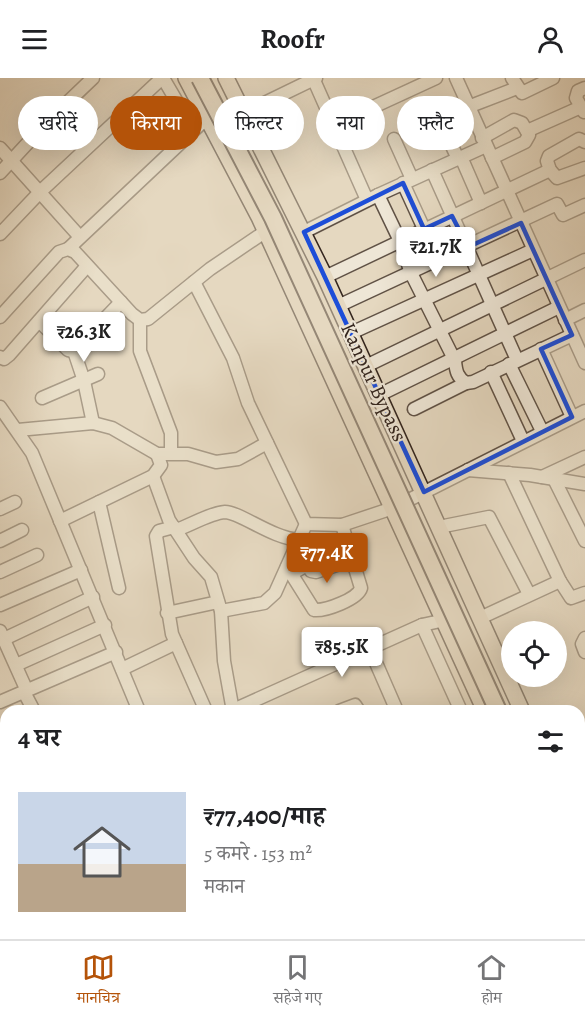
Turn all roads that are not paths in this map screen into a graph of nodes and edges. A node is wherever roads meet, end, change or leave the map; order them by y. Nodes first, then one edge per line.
1 (93, 78) edge
2 (163, 78) edge
3 (186, 78) edge
4 (200, 78) edge
5 (212, 78) edge
6 (226, 78) edge
7 (314, 78) edge
8 (436, 78) edge
9 (456, 78) edge
10 (553, 78) edge
11 (514, 83) edge
12 (585, 88) edge
13 (174, 96) edge
14 (235, 96) edge
15 (278, 96) edge
16 (322, 96) edge
17 (463, 96) edge
18 (385, 102) edge
19 (474, 104) edge
20 (583, 110) edge
21 (208, 117) junction
22 (474, 120) edge
23 (202, 122) edge
24 (527, 131) junction
25 (394, 139) dead end
26 (484, 142) junction
27 (585, 142) edge
28 (0, 148) edge
29 (171, 150) edge
30 (262, 150) edge
31 (347, 150) edge
32 (455, 150) edge
33 (459, 158) junction
34 (492, 158) junction
35 (11, 161) junction
36 (585, 168) edge
37 (432, 170) junction
38 (550, 170) junction
39 (0, 173) edge
40 (408, 181) junction
41 (41, 191) junction
42 (506, 191) junction
43 (372, 198) junction
44 (481, 203) junction
45 (585, 205) edge
46 (452, 216) junction
47 (521, 223) junction
48 (424, 229) junction
49 (266, 231) junction
50 (303, 232) junction
51 (0, 234) edge
52 (80, 237) junction
53 (400, 241) junction
54 (468, 247) junction
55 (68, 249) junction
56 (533, 250) junction
57 (585, 260) edge
58 (87, 266) junction
59 (411, 273) junction
60 (479, 275) junction
61 (325, 277) junction
62 (546, 278) junction
63 (194, 282) junction
64 (425, 301) junction
65 (121, 302) junction
66 (493, 303) junction
67 (338, 306) junction
68 (559, 307) junction
69 (585, 310) edge
70 (0, 317) edge
71 (140, 320) junction
72 (565, 320) junction
73 (39, 321) junction
74 (441, 332) junction
75 (505, 332) junction
76 (351, 333) junction
77 (572, 335) junction
78 (541, 350) junction
79 (74, 351) junction
80 (1, 360) edge
81 (455, 361) junction
82 (513, 362) junction
83 (585, 363) edge
84 (366, 366) junction
85 (491, 372) junction
86 (98, 374) dead end
87 (84, 381) junction
88 (466, 383) junction
89 (380, 395) junction
90 (42, 398) dead end
91 (414, 409) dead end
92 (1, 411) edge
93 (585, 411) edge
94 (572, 417) junction
95 (93, 423) junction
96 (18, 430) junction
97 (542, 431) junction
98 (523, 441) junction
99 (267, 443) junction
100 (171, 453) junction
101 (157, 454) junction
102 (585, 457) edge
103 (466, 470) junction
104 (509, 473) junction
105 (153, 476) junction
106 (548, 478) junction
107 (585, 484) edge
108 (424, 492) junction
109 (15, 502) dead end
110 (99, 502) junction
111 (393, 507) junction
112 (0, 509) edge
113 (60, 521) junction
114 (306, 524) junction
115 (342, 525) junction
116 (439, 528) junction
117 (175, 529) junction
118 (22, 530) dead end
119 (300, 540) junction
120 (0, 541) edge
121 (585, 541) edge
122 (37, 555) dead end
123 (352, 560) junction
124 (81, 570) junction
125 (289, 570) junction
126 (0, 572) edge
127 (560, 581) junction
128 (119, 588) dead end
129 (585, 593) edge
130 (529, 594) junction
131 (93, 597) junction
132 (0, 605) edge
133 (220, 606) junction
134 (167, 613) junction
135 (480, 618) junction
136 (445, 620) junction
137 (105, 625) junction
138 (422, 625) junction
139 (2, 635) edge
140 (585, 638) edge
141 (176, 643) junction
142 (370, 649) junction
143 (116, 652) junction
144 (585, 652) edge
145 (16, 665) junction
146 (122, 669) junction
147 (26, 691) junction
148 (0, 702) edge
149 (32, 705) edge
150 (137, 705) edge
151 (203, 705) edge
152 (231, 705) edge
153 (262, 705) edge
154 (392, 705) edge
155 (458, 705) edge
156 (482, 705) edge
157 (495, 705) edge
158 (506, 705) edge
159 (519, 705) edge

1 - 35 street
2 - 13 street
2 - 41 street
3 - 21 main road
4 - 157 highway, Kanpur Bypass, bridge
5 - 158 highway, Kanpur Bypass
6 - 14 main road
7 - 15 street
7 - 16 street
8 - 18 street
9 - 17 street
10 - 11 street
11 - 19 street
12 - 20 street
20 - 24 street
21 - 23 street
21 - 49 main road
22 - 26 street
24 - 26 street
24 - 34 street
25 - 40 street
26 - 33 street
26 - 34 street
27 - 38 street
28 - 35 street
29 - 52 street
30 - 50 main road
31 - 43 street
32 - 33 street
33 - 37 street
33 - 44 street
34 - 42 street
35 - 39 street
35 - 41 street
36 - 38 street
37 - 40 street
37 - 46 street
38 - 42 street
40 - 43 street
40 - 48 street
41 - 51 street
41 - 52 street
42 - 44 street
42 - 47 street
43 - 50 street
43 - 53 street
44 - 46 street
45 - 47 street
46 - 48 street
46 - 54 street
47 - 54 street
47 - 56 street
48 - 53 street
49 - 63 street
49 - 111 main road
50 - 61 main road
52 - 55 street
53 - 59 street
53 - 61 street
54 - 59 street
54 - 60 street
55 - 58 street
55 - 70 street
56 - 60 street
56 - 62 street
57 - 62 street
58 - 65 street
58 - 73 street
59 - 64 street
59 - 67 street
60 - 64 street
60 - 66 street
61 - 67 main road
62 - 66 street
62 - 68 street
63 - 71 street
63 - 99 street
64 - 74 street
64 - 76 street
65 - 71 street
65 - 79 street
66 - 74 street
66 - 75 street
67 - 76 main road
68 - 72 street
68 - 75 street
69 - 72 street
71 - 100 street
72 - 77 street
73 - 79 street
73 - 80 street
74 - 81 street
74 - 84 street
75 - 81 street
75 - 82 street
76 - 84 main road
77 - 78 street
77 - 83 street
78 - 82 street
78 - 94 street
79 - 87 street
81 - 88 street
81 - 89 street
82 - 85 street
82 - 97 street
84 - 89 main road
85 - 88 street
85 - 98 street
86 - 87 street
87 - 90 street
87 - 95 street
88 - 91 street
89 - 108 main road
92 - 96 street
93 - 94 street
94 - 97 street
95 - 96 street
95 - 101 street
96 - 113 street
97 - 98 street
98 - 103 street
99 - 100 street
99 - 114 street
100 - 101 street
101 - 105 street
102 - 106 street
103 - 104 street
103 - 108 street
104 - 106 street
104 - 127 street
105 - 110 street
105 - 117 street
106 - 107 street
106 - 121 street
108 - 111 street
108 - 116 main road
109 - 112 street
110 - 113 street
110 - 128 street
111 - 115 street
111 - 136 main road
113 - 124 street
114 - 115 street
114 - 119 street
115 - 123 street
116 - 130 street
116 - 135 main road
117 - 119 street
117 - 133 street
117 - 134 street
118 - 120 street
119 - 125 street
122 - 126 street
123 - 125 street
123 - 125 street
124 - 131 street
124 - 132 street
125 - 133 street
127 - 129 street
127 - 130 street
130 - 135 street
131 - 137 street
131 - 139 street
133 - 134 street
133 - 152 street
134 - 141 street
135 - 159 main road
136 - 138 street
136 - 156 main road
137 - 143 street
137 - 145 street
138 - 142 street
138 - 155 street
139 - 145 street
140 - 144 street
141 - 146 street
141 - 151 street
142 - 153 street
142 - 154 street
143 - 146 street
143 - 147 street
145 - 147 street
146 - 150 street
147 - 148 street
147 - 149 street

